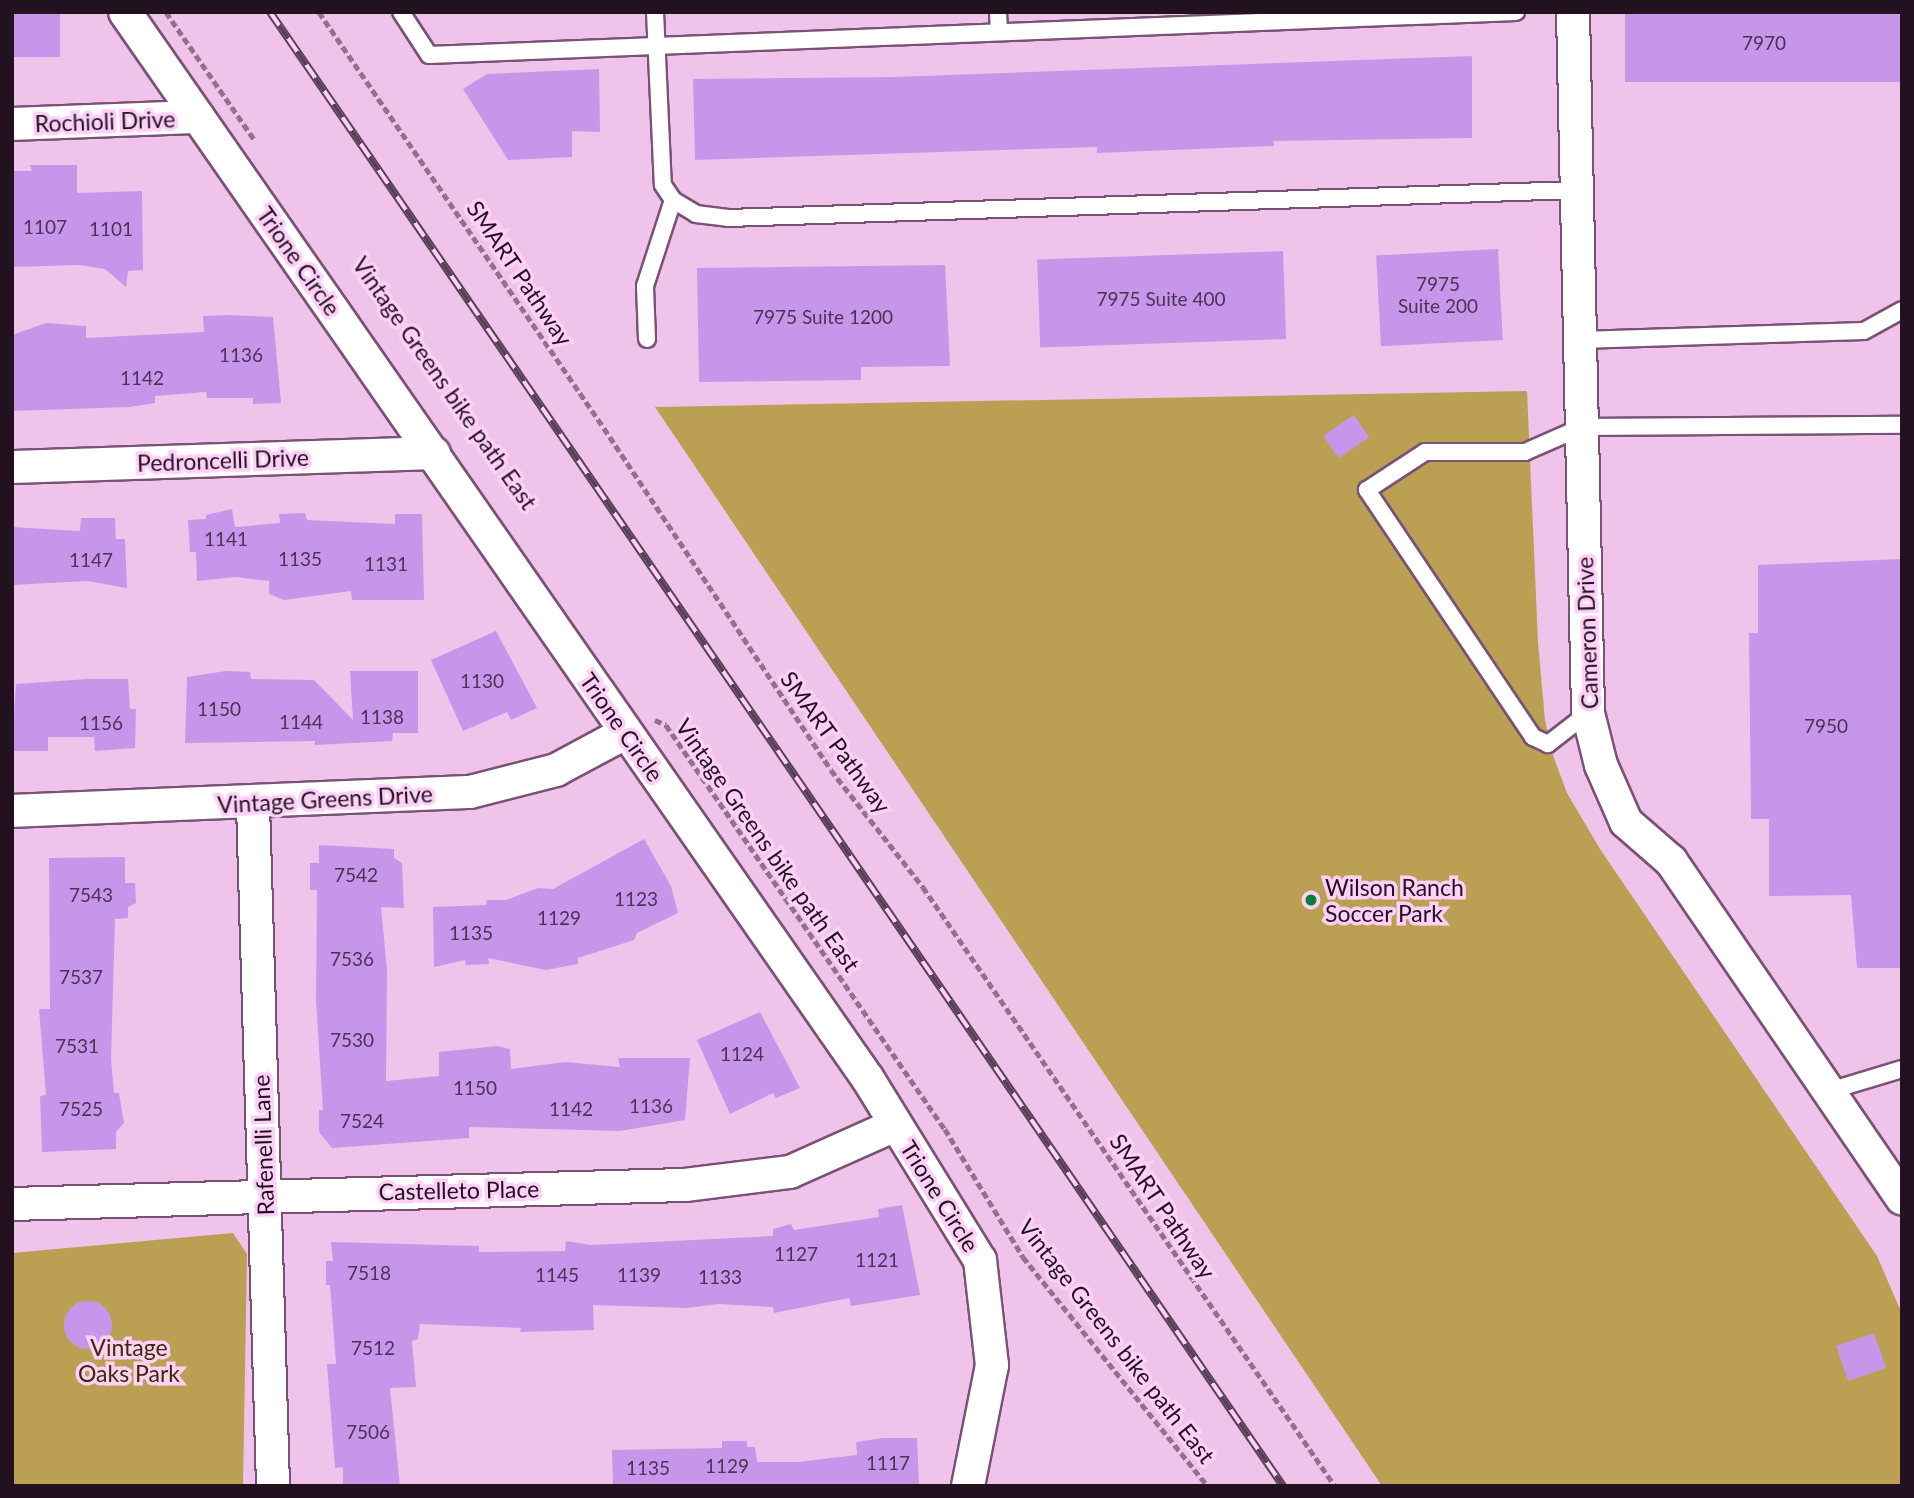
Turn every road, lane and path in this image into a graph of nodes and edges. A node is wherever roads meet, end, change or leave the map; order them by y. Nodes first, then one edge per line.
1 (125, 12) edge
2 (166, 12) edge
3 (319, 12) edge
4 (401, 12) edge
5 (655, 12) edge
6 (998, 12) edge
7 (1516, 12) edge
8 (1573, 12) edge
9 (1219, 18) edge
10 (999, 32) junction
11 (657, 44) junction
12 (198, 117) junction
13 (12, 124) edge
14 (260, 148) dead end
15 (1577, 190) junction
16 (673, 200) junction
17 (1902, 310) edge
18 (647, 339) dead end
19 (1580, 341) junction
20 (1902, 425) edge
21 (1582, 427) junction
22 (434, 453) junction
23 (12, 467) edge
24 (1588, 713) junction
25 (635, 725) junction
26 (253, 804) junction
27 (12, 811) edge
28 (1902, 1069) edge
29 (1829, 1091) junction
30 (895, 1125) junction
31 (264, 1195) junction
32 (1902, 1198) edge
33 (12, 1204) edge
34 (273, 1486) edge
35 (968, 1486) edge
36 (1208, 1486) edge
37 (1335, 1486) edge

1 - 12 street, Trione Circle
2 - 14 path
3 - 37 path, SMART Pathway
4 - 11 lane
5 - 11 lane
6 - 10 lane
7 - 9 lane
8 - 15 street, Cameron Drive
9 - 10 lane
10 - 11 lane
11 - 16 lane
12 - 13 street, Rochioli Drive
12 - 22 street, Trione Circle
15 - 16 lane
15 - 19 street, Cameron Drive
16 - 18 lane
17 - 19 lane
19 - 21 street, Cameron Drive
20 - 21 lane
21 - 24 street, Cameron Drive
21 - 24 lane
22 - 23 street, Pedroncelli Drive
22 - 25 street, Trione Circle
24 - 29 street, Cameron Drive
25 - 26 street, Vintage Greens Drive
25 - 30 street, Trione Circle
25 - 36 path, Vintage Greens bike path East
26 - 27 street, Vintage Greens Drive
26 - 31 street, Rafenelli Lane
28 - 29 lane
29 - 32 street, Cameron Drive
30 - 31 street, Castelleto Place
30 - 35 street, Trione Circle
31 - 33 street, Castelleto Place
31 - 34 street, Rafenelli Lane

